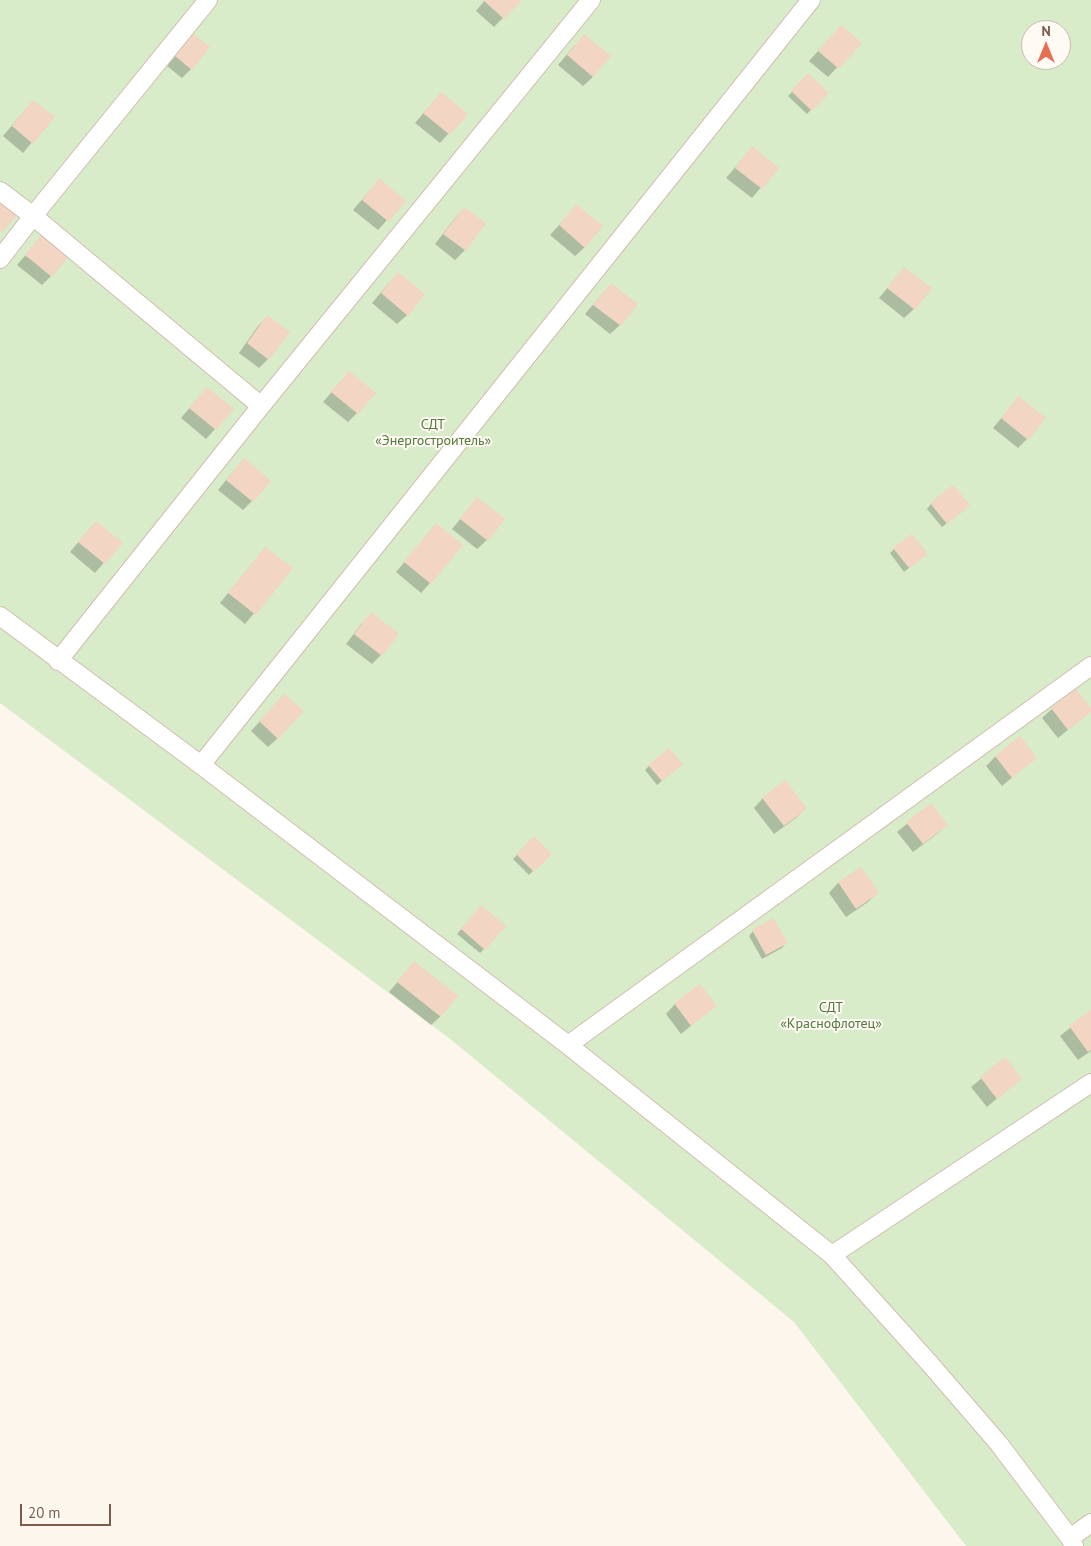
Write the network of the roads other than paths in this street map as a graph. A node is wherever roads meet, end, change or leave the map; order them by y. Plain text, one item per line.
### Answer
1 (208, 0) edge
2 (591, 0) edge
3 (811, 0) edge
4 (0, 191) edge
5 (33, 216) junction
6 (0, 259) edge
7 (261, 406) junction
8 (0, 616) edge
9 (58, 661) junction
10 (1091, 666) edge
11 (201, 765) junction
12 (568, 1045) junction
13 (1091, 1082) edge
14 (832, 1255) junction
15 (1091, 1523) edge
16 (1072, 1542) edge

1 - 5 lane
2 - 7 lane
3 - 11 lane
4 - 5 lane
5 - 6 lane
5 - 7 lane
7 - 9 lane
8 - 9 lane
9 - 11 lane
10 - 12 lane
11 - 12 lane
12 - 14 lane
13 - 14 lane
14 - 16 lane
15 - 16 lane

